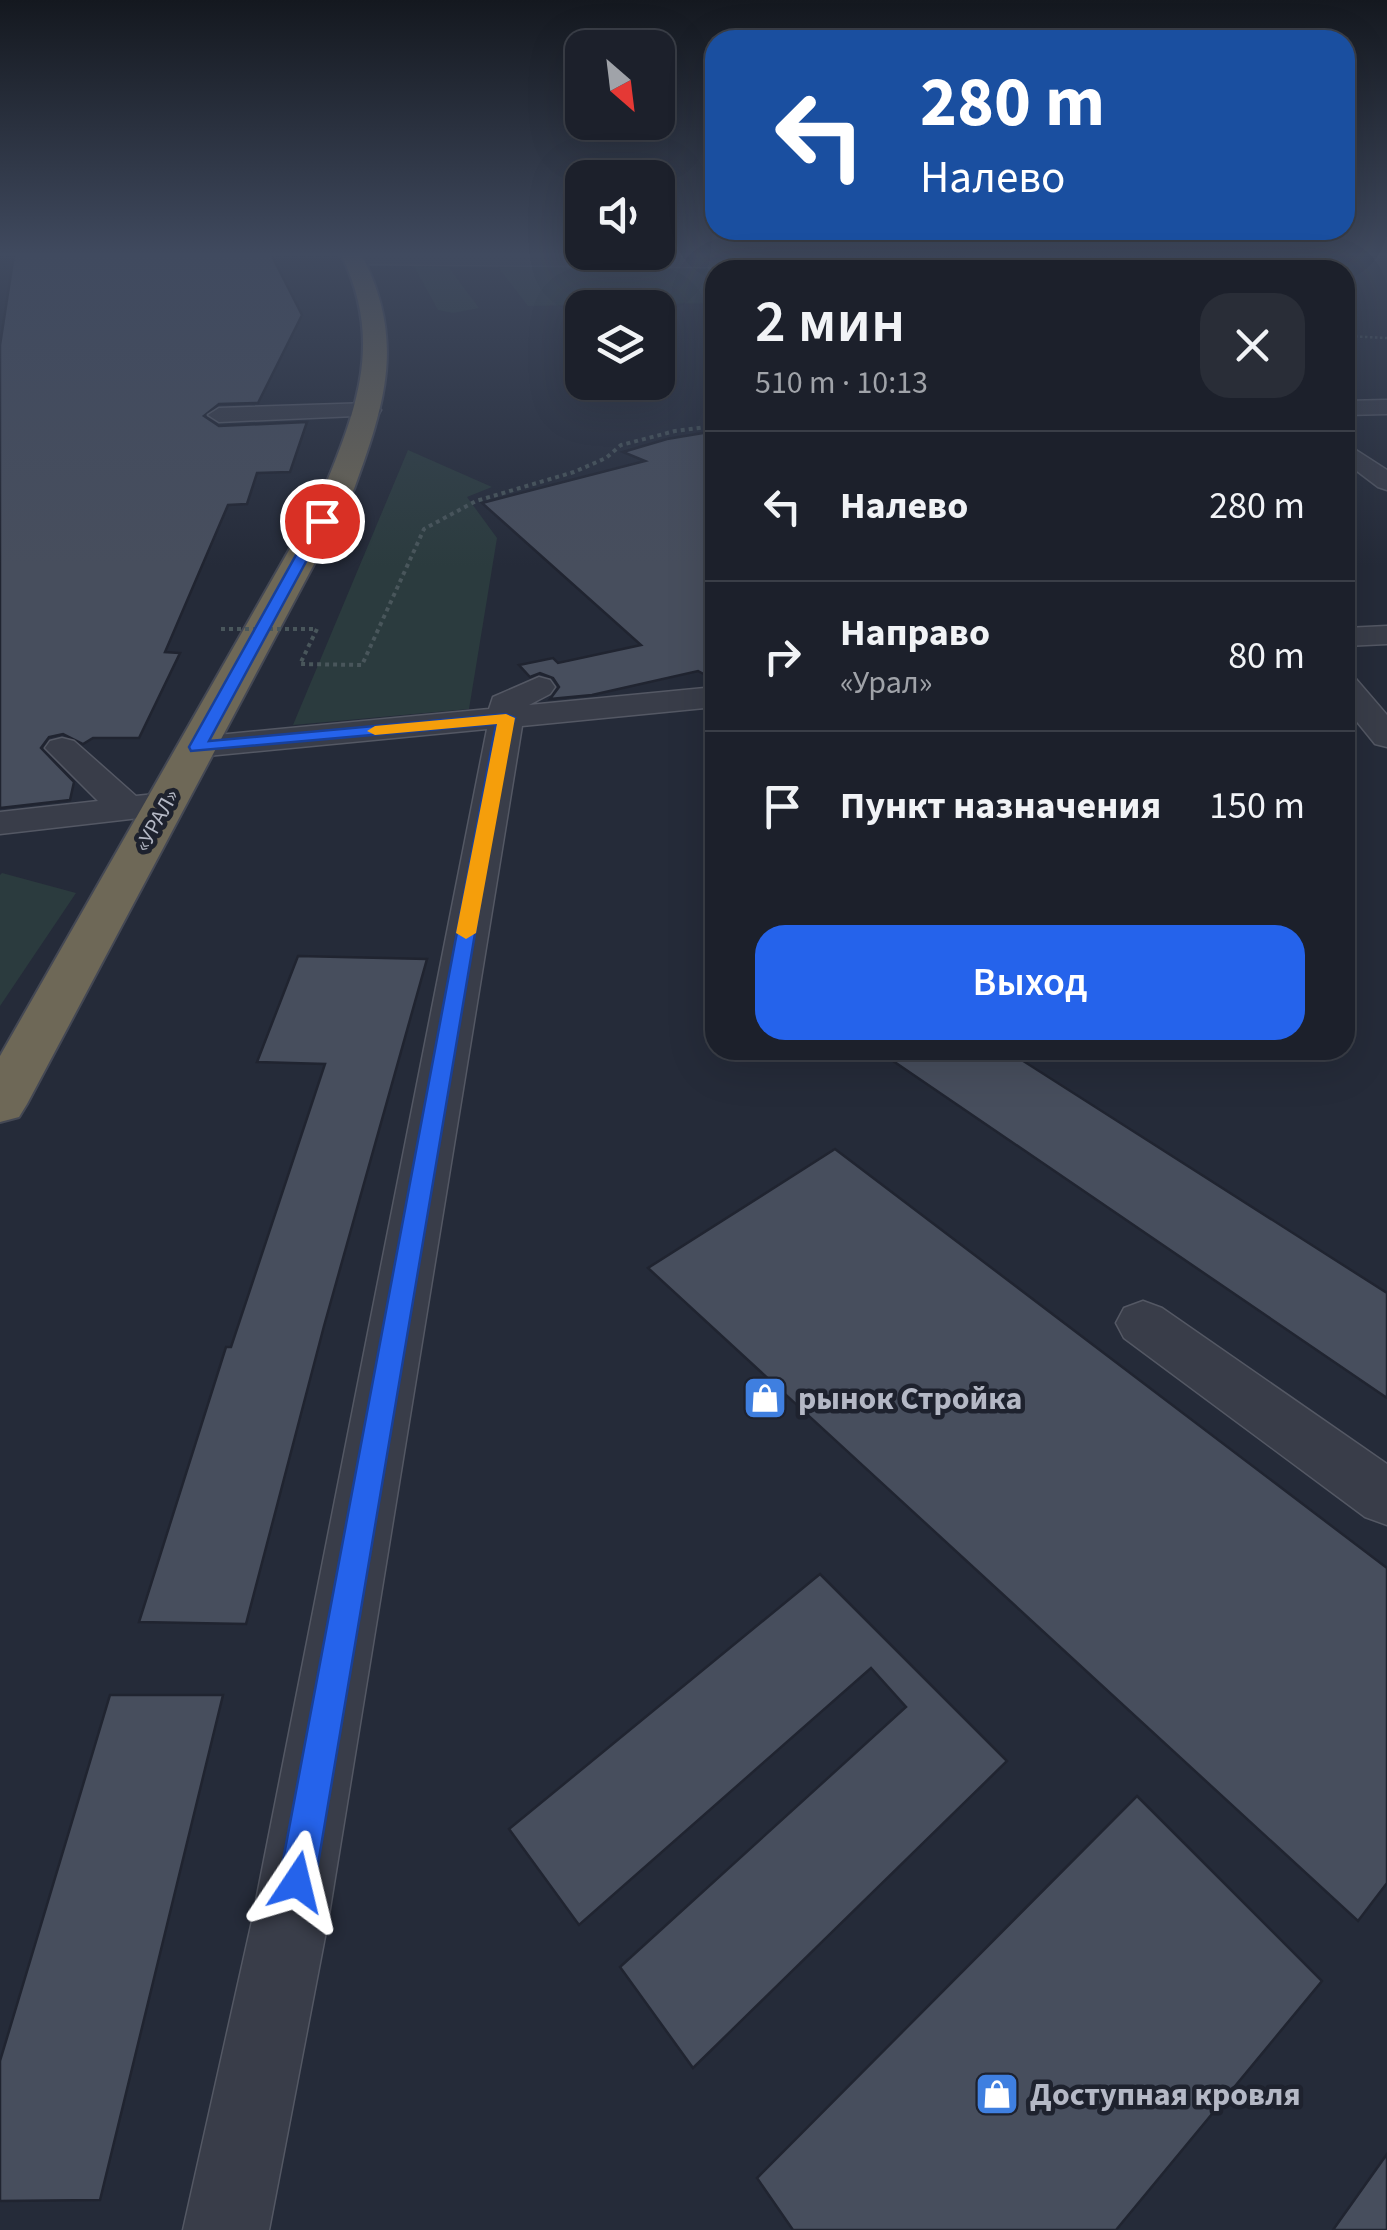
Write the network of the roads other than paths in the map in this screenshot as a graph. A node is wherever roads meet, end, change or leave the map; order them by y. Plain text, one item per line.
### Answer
1 (378, 358) edge
2 (1387, 407) edge
3 (1355, 408) edge
4 (370, 410) junction
5 (219, 414) dead end
6 (1355, 458) edge
7 (1387, 482) edge
8 (1387, 636) edge
9 (1355, 638) edge
10 (705, 686) edge
11 (1355, 698) edge
12 (523, 703) junction
13 (1387, 737) edge
14 (197, 747) junction
15 (62, 748) dead end
16 (146, 806) junction
17 (0, 823) edge
18 (0, 1104) edge
19 (1143, 1323) dead end
20 (1387, 1498) edge
21 (226, 2230) edge

1 - 4 highway, «УРАЛ»
2 - 3 street
4 - 5 street
4 - 14 highway, «УРАЛ»
6 - 7 street
8 - 9 street
10 - 12 street
11 - 13 street
12 - 14 street
12 - 21 street
14 - 16 highway, «УРАЛ»
15 - 16 street
16 - 17 street
16 - 18 highway, «УРАЛ»
19 - 20 street

